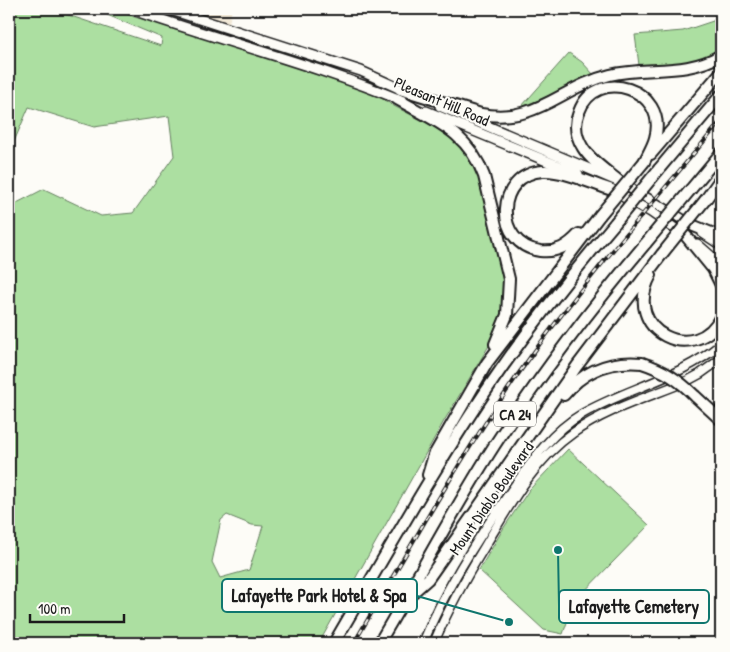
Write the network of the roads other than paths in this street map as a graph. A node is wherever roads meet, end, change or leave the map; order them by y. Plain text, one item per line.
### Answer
1 (130, 9) edge
2 (168, 9) edge
3 (721, 55) edge
4 (721, 72) edge
5 (399, 94) junction
6 (721, 95) edge
7 (721, 153) edge
8 (644, 162) junction
9 (721, 178) edge
10 (620, 182) junction
11 (721, 182) edge
12 (612, 190) junction
13 (706, 199) junction
14 (600, 215) junction
15 (694, 226) junction
16 (686, 236) junction
17 (721, 237) edge
18 (721, 246) edge
19 (662, 254) junction
20 (721, 265) edge
21 (721, 285) edge
22 (721, 316) edge
23 (721, 344) edge
24 (721, 359) edge
25 (487, 363) junction
26 (721, 420) edge
27 (508, 464) junction
28 (425, 486) junction
29 (405, 600) junction
30 (334, 643) edge
31 (379, 643) edge
32 (423, 643) edge
33 (434, 643) edge

1 - 5 main road, Pleasant Hill Road
2 - 5 main road, Pleasant Hill Road
3 - 5 highway
4 - 8 highway
5 - 10 main road, Pleasant Hill Road
5 - 12 main road, Pleasant Hill Road
5 - 25 highway
6 - 28 highway, CA 24, bridge
7 - 29 highway, CA 24, bridge
8 - 10 highway
8 - 14 highway, bridge
9 - 13 highway
10 - 15 main road, Pleasant Hill Road
11 - 13 highway
12 - 14 highway
12 - 16 main road, Pleasant Hill Road
13 - 19 highway, bridge
14 - 25 highway
15 - 17 highway
15 - 18 main road, Pleasant Hill Road
16 - 20 main road, Pleasant Hill Road
16 - 21 highway
19 - 22 highway
19 - 27 highway
23 - 32 main road, Mount Diablo Boulevard
24 - 33 main road, Mount Diablo Boulevard
25 - 28 highway
26 - 27 highway, bridge
27 - 29 highway
28 - 30 highway, CA 24
29 - 31 highway, CA 24

